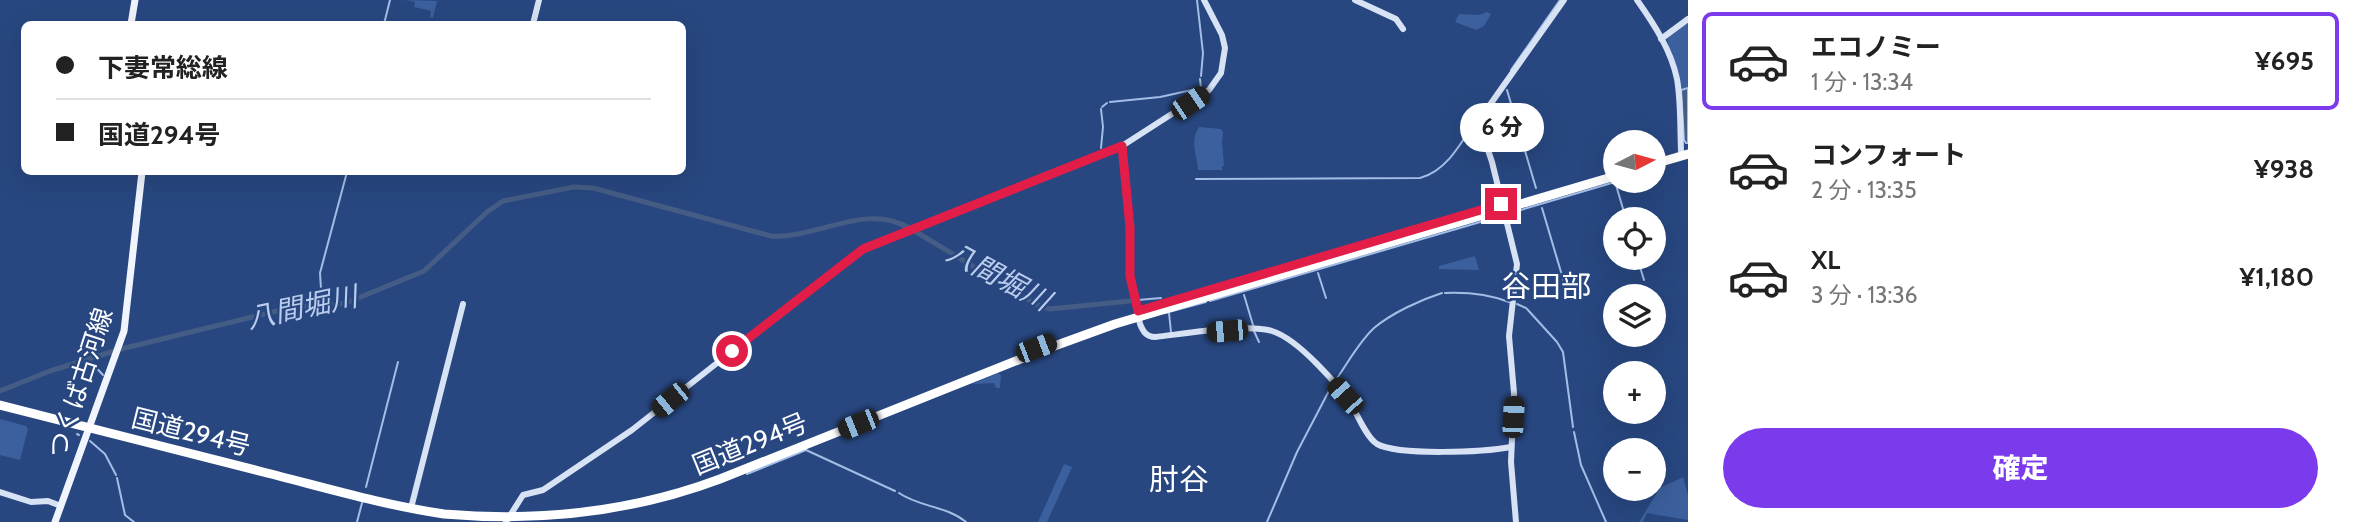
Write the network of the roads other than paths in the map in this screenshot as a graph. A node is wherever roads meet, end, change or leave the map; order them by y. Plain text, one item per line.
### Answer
1 (135, 0) edge
2 (539, 0) edge
3 (1204, 0) edge
4 (1355, 0) edge
5 (1564, 0) edge
6 (1637, 0) edge
7 (1688, 19) edge
8 (132, 21) edge
9 (534, 21) edge
10 (1403, 29) dead end
11 (1661, 39) junction
12 (1122, 146) junction
13 (1686, 151) edge
14 (1666, 156) edge
15 (1666, 159) edge
16 (142, 175) edge
17 (1603, 177) edge
18 (1502, 206) junction
19 (463, 304) dead end
20 (1138, 314) junction
21 (0, 403) edge
22 (90, 426) junction
23 (1511, 447) junction
24 (0, 492) edge
25 (61, 506) junction
26 (411, 506) junction
27 (509, 518) edge
28 (55, 522) edge
29 (1516, 522) edge

1 - 8 main road
2 - 9 street
3 - 12 street
4 - 10 street
5 - 18 street
6 - 11 street
7 - 11 street
11 - 13 street
12 - 20 street
12 - 27 street
13 - 14 highway
13 - 15 highway
16 - 22 main road, つくば古河線
17 - 18 highway, 国道294号
18 - 20 highway, 国道294号
18 - 23 street
19 - 26 street
20 - 23 street
20 - 27 highway, 国道294号
21 - 22 highway, 国道294号
22 - 25 main road, つくば古河線
22 - 26 highway, 国道294号
23 - 29 street
24 - 25 street
25 - 28 main road, つくば古河線
26 - 27 highway, 国道294号

